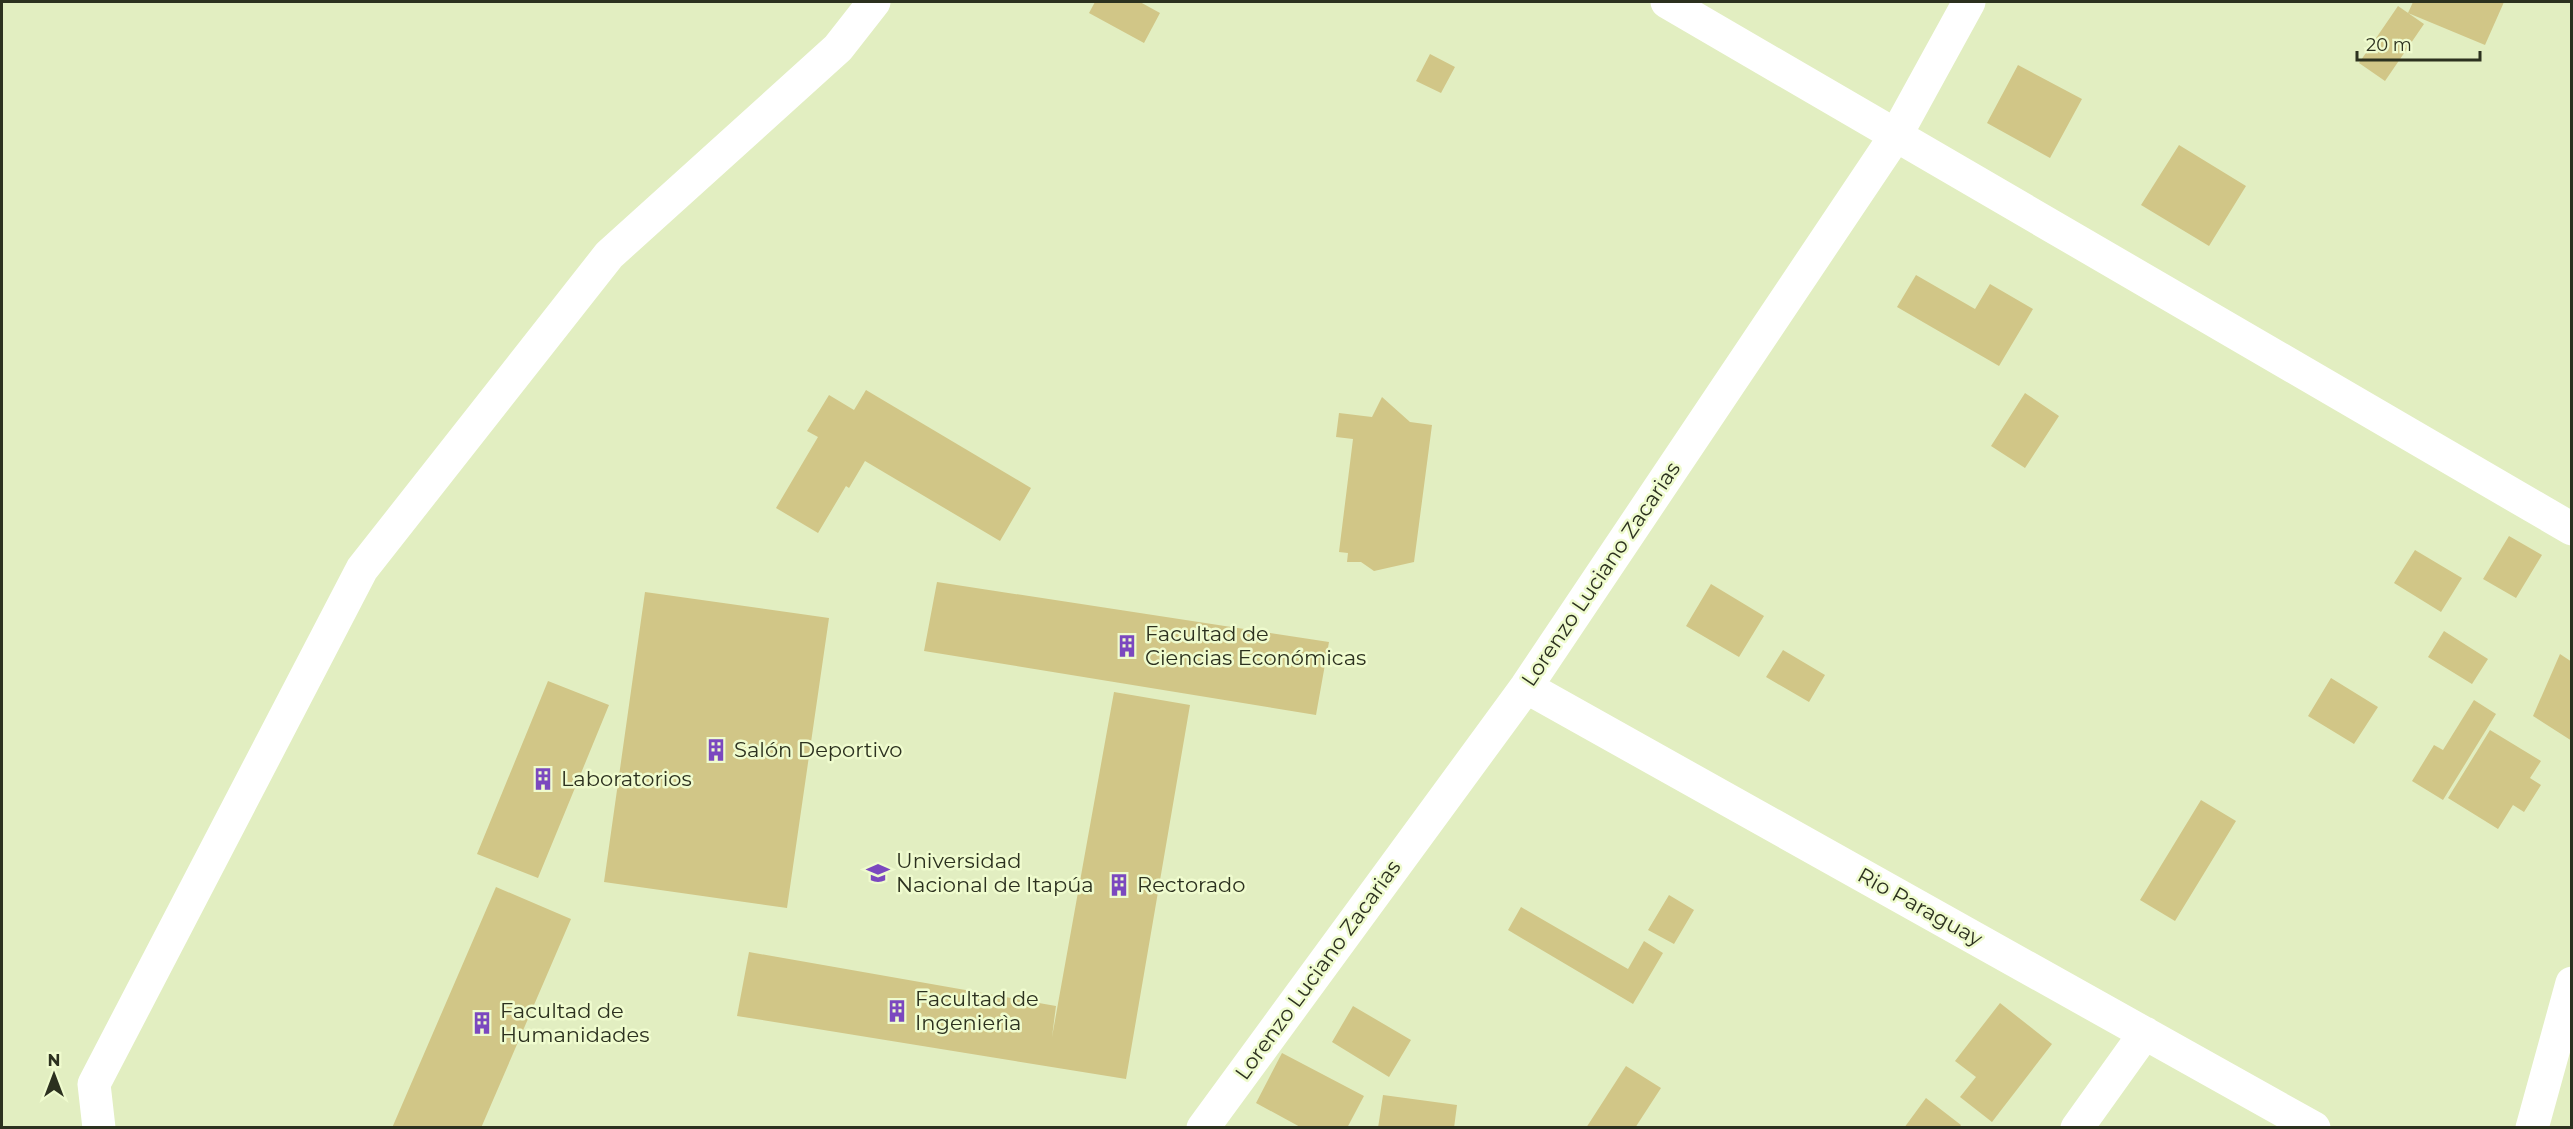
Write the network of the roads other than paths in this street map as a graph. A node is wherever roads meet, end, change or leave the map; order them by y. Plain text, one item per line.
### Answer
1 (874, 2) edge
2 (1667, 2) edge
3 (1969, 2) edge
4 (1896, 135) junction
5 (2571, 529) edge
6 (1526, 687) junction
7 (2571, 983) edge
8 (2145, 1033) junction
9 (1209, 1126) edge
10 (99, 1128) edge
11 (2077, 1128) edge
12 (2314, 1128) edge
13 (2532, 1128) edge

1 - 10 street
2 - 4 street
3 - 4 street, Lorenzo Luciano Zacarias
4 - 5 street
4 - 6 street, Lorenzo Luciano Zacarias
6 - 8 street, Rio Paraguay
6 - 9 street, Lorenzo Luciano Zacarias
7 - 13 street
8 - 11 street
8 - 12 street, Rio Paraguay

